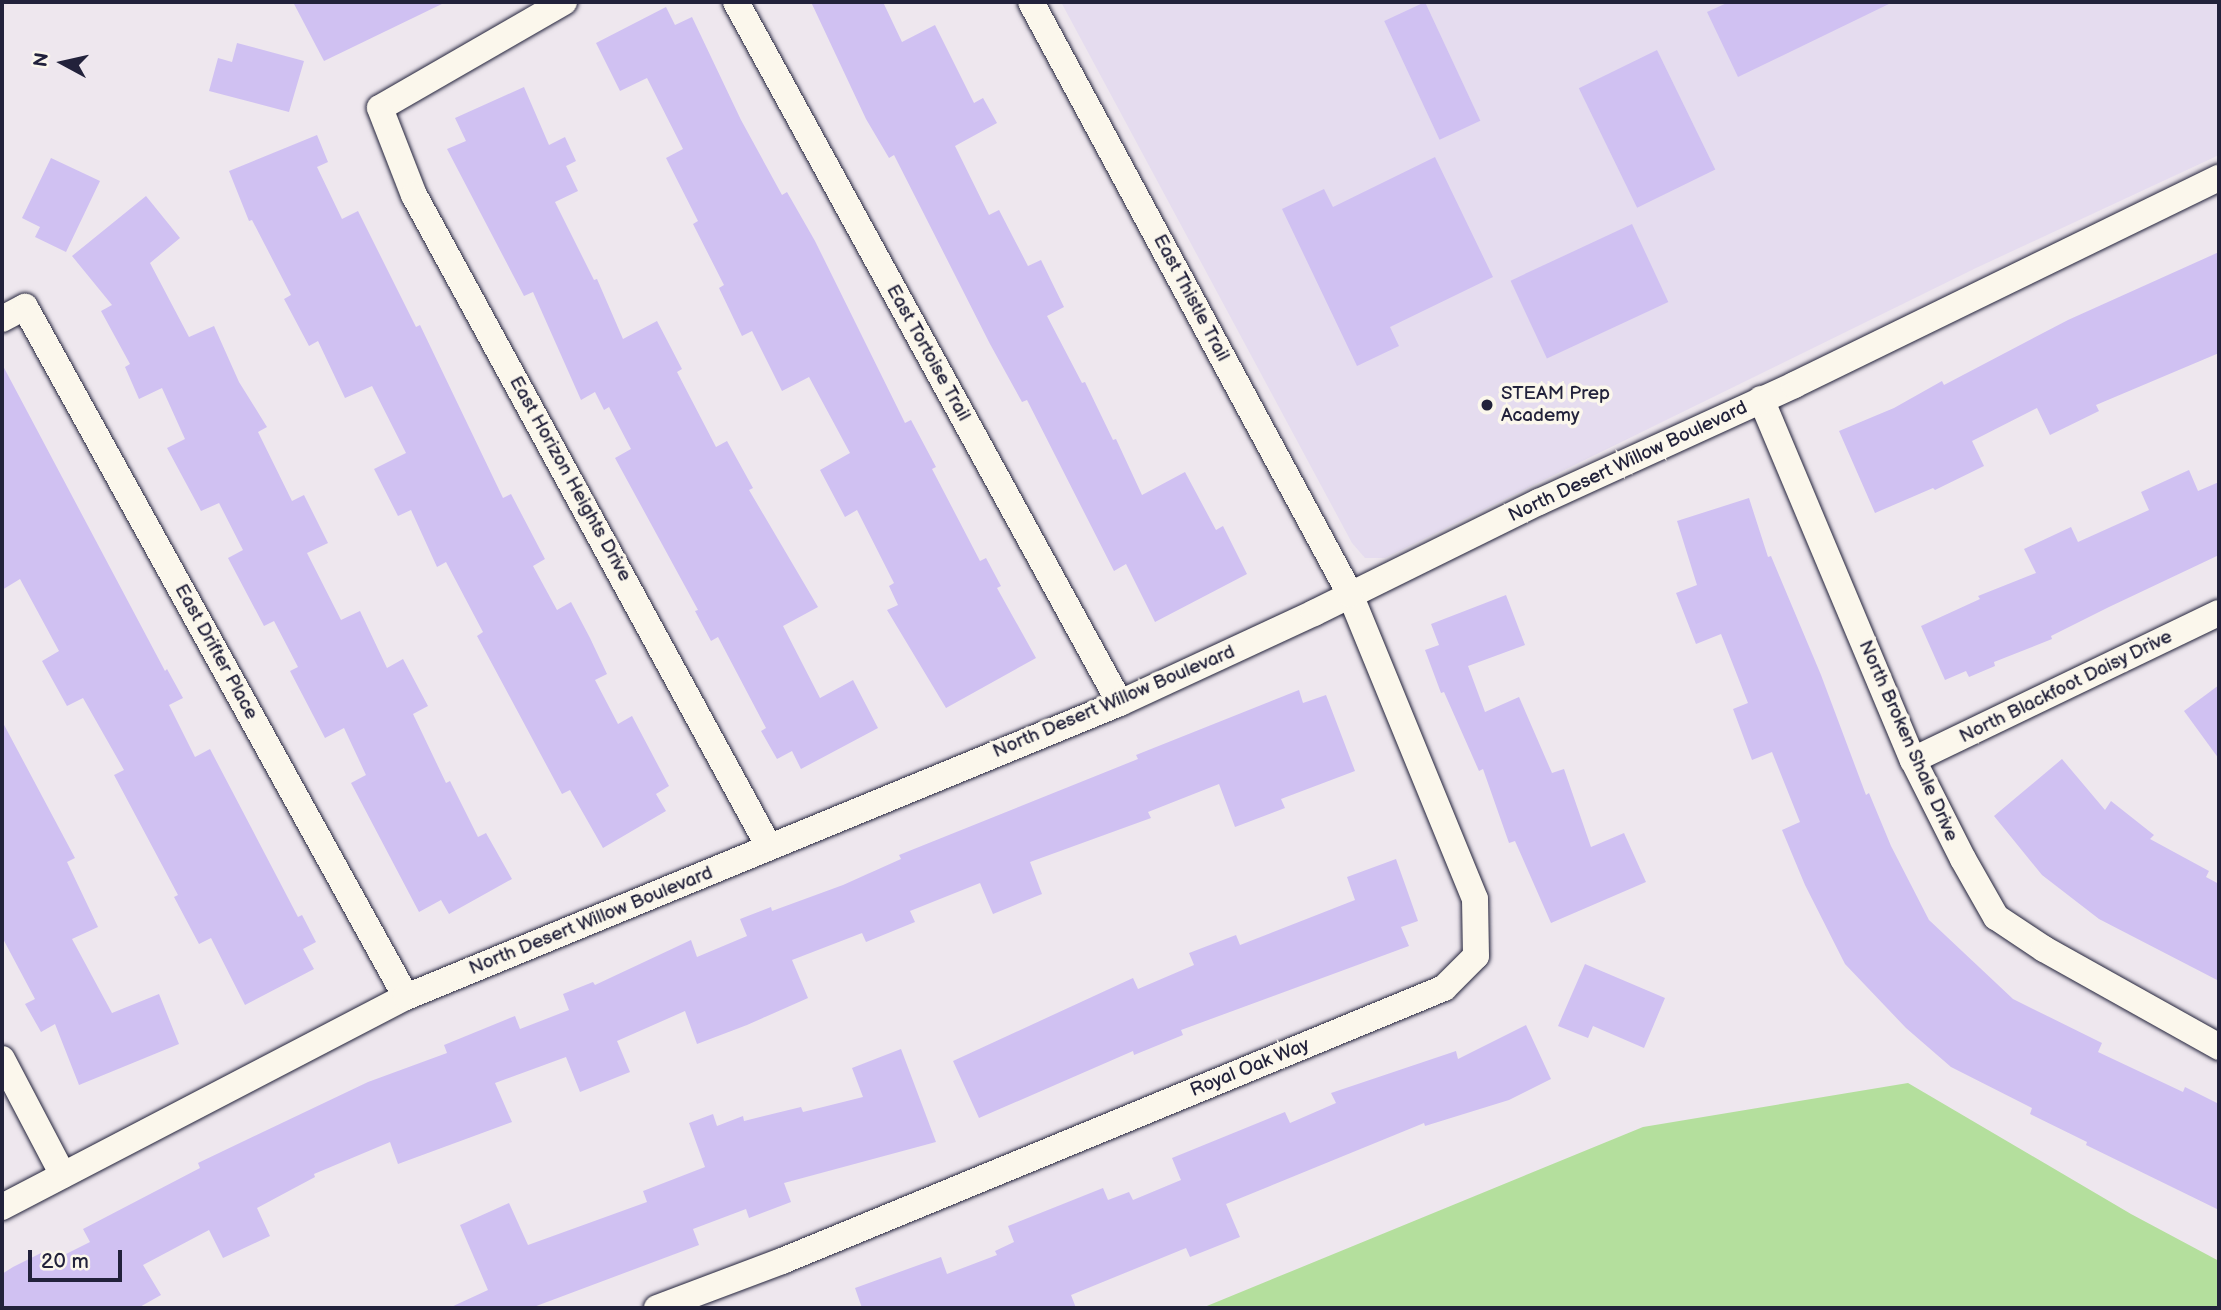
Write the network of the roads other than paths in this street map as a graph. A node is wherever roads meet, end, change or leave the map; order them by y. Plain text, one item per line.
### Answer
1 (564, 2) edge
2 (736, 2) edge
3 (1031, 2) edge
4 (2219, 178) edge
5 (13, 313) edge
6 (1761, 399) junction
7 (1350, 594) junction
8 (2219, 613) edge
9 (1120, 703) junction
10 (1913, 760) junction
11 (769, 847) junction
12 (406, 997) junction
13 (2219, 1047) edge
14 (2, 1059) edge
15 (63, 1175) junction
16 (2, 1207) edge
17 (657, 1308) edge

1 - 11 street, East Horizon Heights Drive
2 - 9 street, East Tortoise Trail
3 - 7 street, East Thistle Trail
4 - 6 street, North Desert Willow Boulevard
5 - 12 street, East Drifter Place
6 - 7 street, North Desert Willow Boulevard
6 - 10 street, North Broken Shale Drive
7 - 9 street, North Desert Willow Boulevard
7 - 17 street, Royal Oak Way
8 - 10 street, North Blackfoot Daisy Drive
9 - 11 street, North Desert Willow Boulevard
10 - 13 street, North Broken Shale Drive
11 - 12 street, North Desert Willow Boulevard
12 - 15 street, North Desert Willow Boulevard
14 - 15 street
15 - 16 street, North Desert Willow Boulevard

